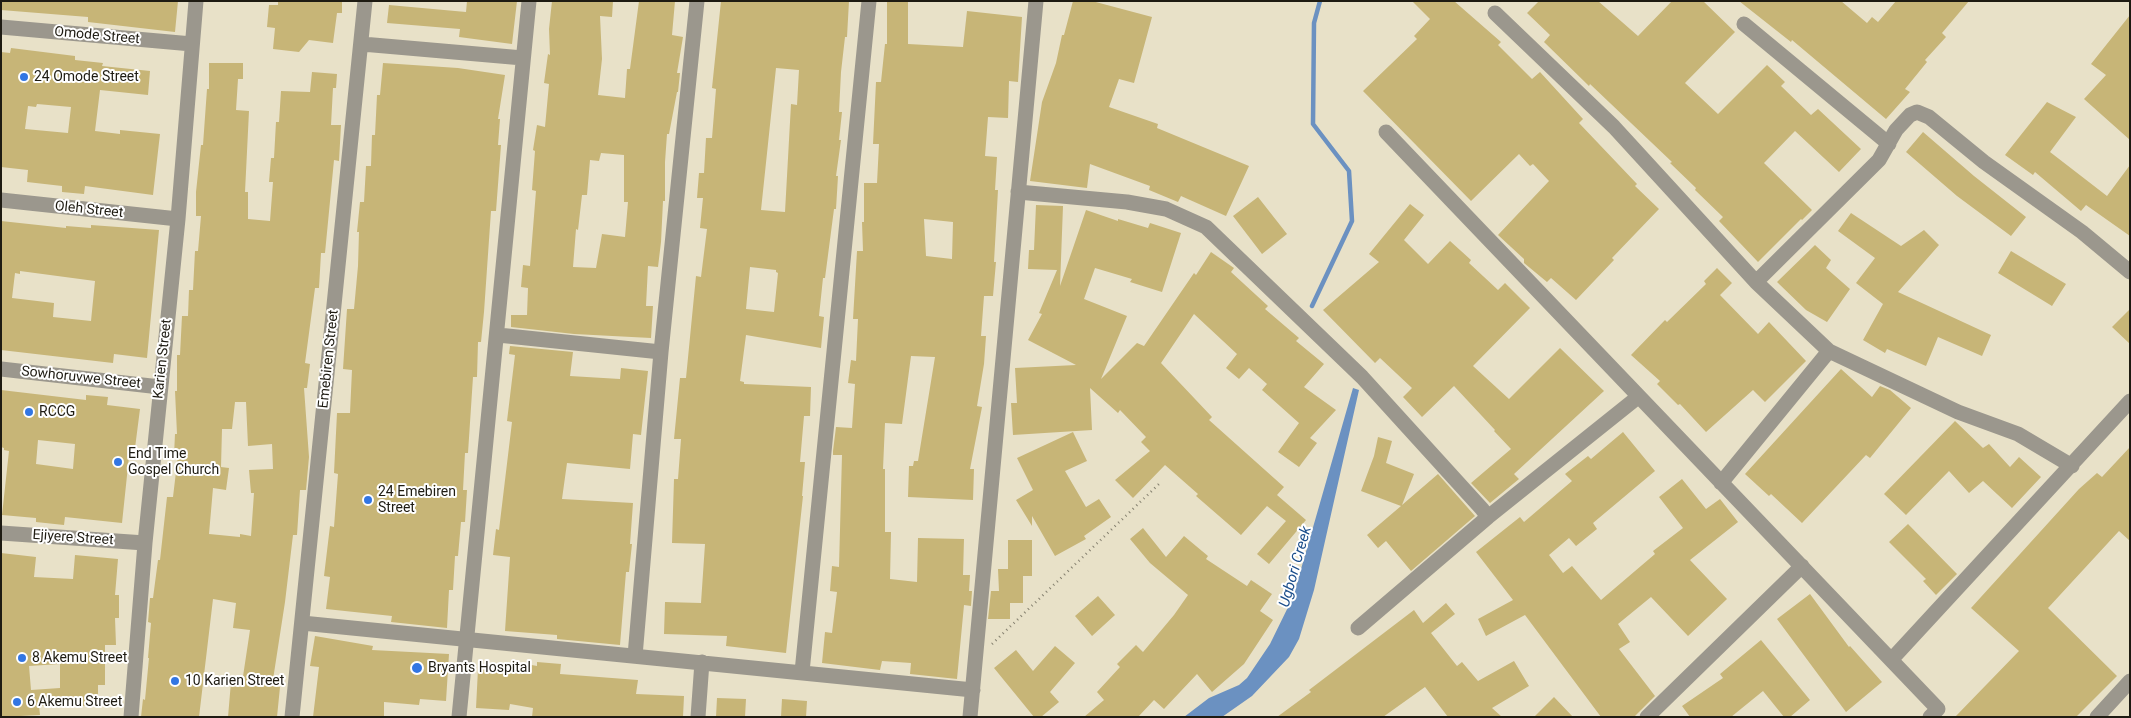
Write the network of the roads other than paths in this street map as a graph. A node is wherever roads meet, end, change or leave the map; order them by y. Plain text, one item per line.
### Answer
1 (196, 1) edge
2 (365, 1) edge
3 (529, 1) edge
4 (697, 1) edge
5 (869, 1) edge
6 (1036, 1) edge
7 (1494, 13) dead end
8 (1744, 24) dead end
9 (1, 27) edge
10 (192, 44) junction
11 (362, 44) junction
12 (522, 58) junction
13 (1386, 132) dead end
14 (1889, 144) junction
15 (1018, 192) junction
16 (1, 200) edge
17 (178, 219) junction
18 (2130, 272) edge
19 (1756, 282) junction
20 (498, 335) junction
21 (1829, 351) junction
22 (662, 352) junction
23 (1, 369) edge
24 (160, 387) junction
25 (1638, 397) junction
26 (2130, 401) edge
27 (2072, 466) junction
28 (1721, 483) junction
29 (1488, 518) junction
30 (1, 533) edge
31 (144, 543) junction
32 (1802, 566) junction
33 (302, 623) junction
34 (1358, 628) dead end
35 (467, 641) junction
36 (635, 656) junction
37 (1892, 660) junction
38 (702, 662) junction
39 (802, 672) junction
40 (2130, 681) edge
41 (973, 690) junction
42 (1938, 714) edge
43 (131, 717) edge
44 (292, 717) edge
45 (459, 717) edge
46 (698, 717) edge
47 (970, 717) edge
48 (1647, 717) edge
49 (2097, 717) edge

1 - 10 street, Karien Street
2 - 11 street, Emebiren Street
3 - 12 street
4 - 22 street
5 - 39 street
6 - 15 street
7 - 19 street
8 - 14 street
9 - 10 street, Omode Street
10 - 17 street, Karien Street
11 - 12 street
11 - 33 street, Emebiren Street
12 - 20 street
13 - 25 street
14 - 18 street
14 - 19 street
15 - 29 street
15 - 41 street
16 - 17 street, Oleh Street
17 - 24 street, Karien Street
19 - 21 street
20 - 22 street
20 - 35 street
21 - 27 street
21 - 28 street
22 - 36 street
23 - 24 street, Sowhoruvwe Street
24 - 31 street, Karien Street
25 - 28 street
25 - 29 street
26 - 27 street
27 - 37 street
28 - 32 street
29 - 34 street
30 - 31 street, Ejiyere Street
31 - 43 street, Karien Street
32 - 37 street
32 - 48 street
33 - 35 street
33 - 44 street, Emebiren Street
35 - 36 street
35 - 45 street
36 - 38 street
37 - 42 street
38 - 39 street
38 - 46 street
39 - 41 street
40 - 49 street
41 - 47 street

